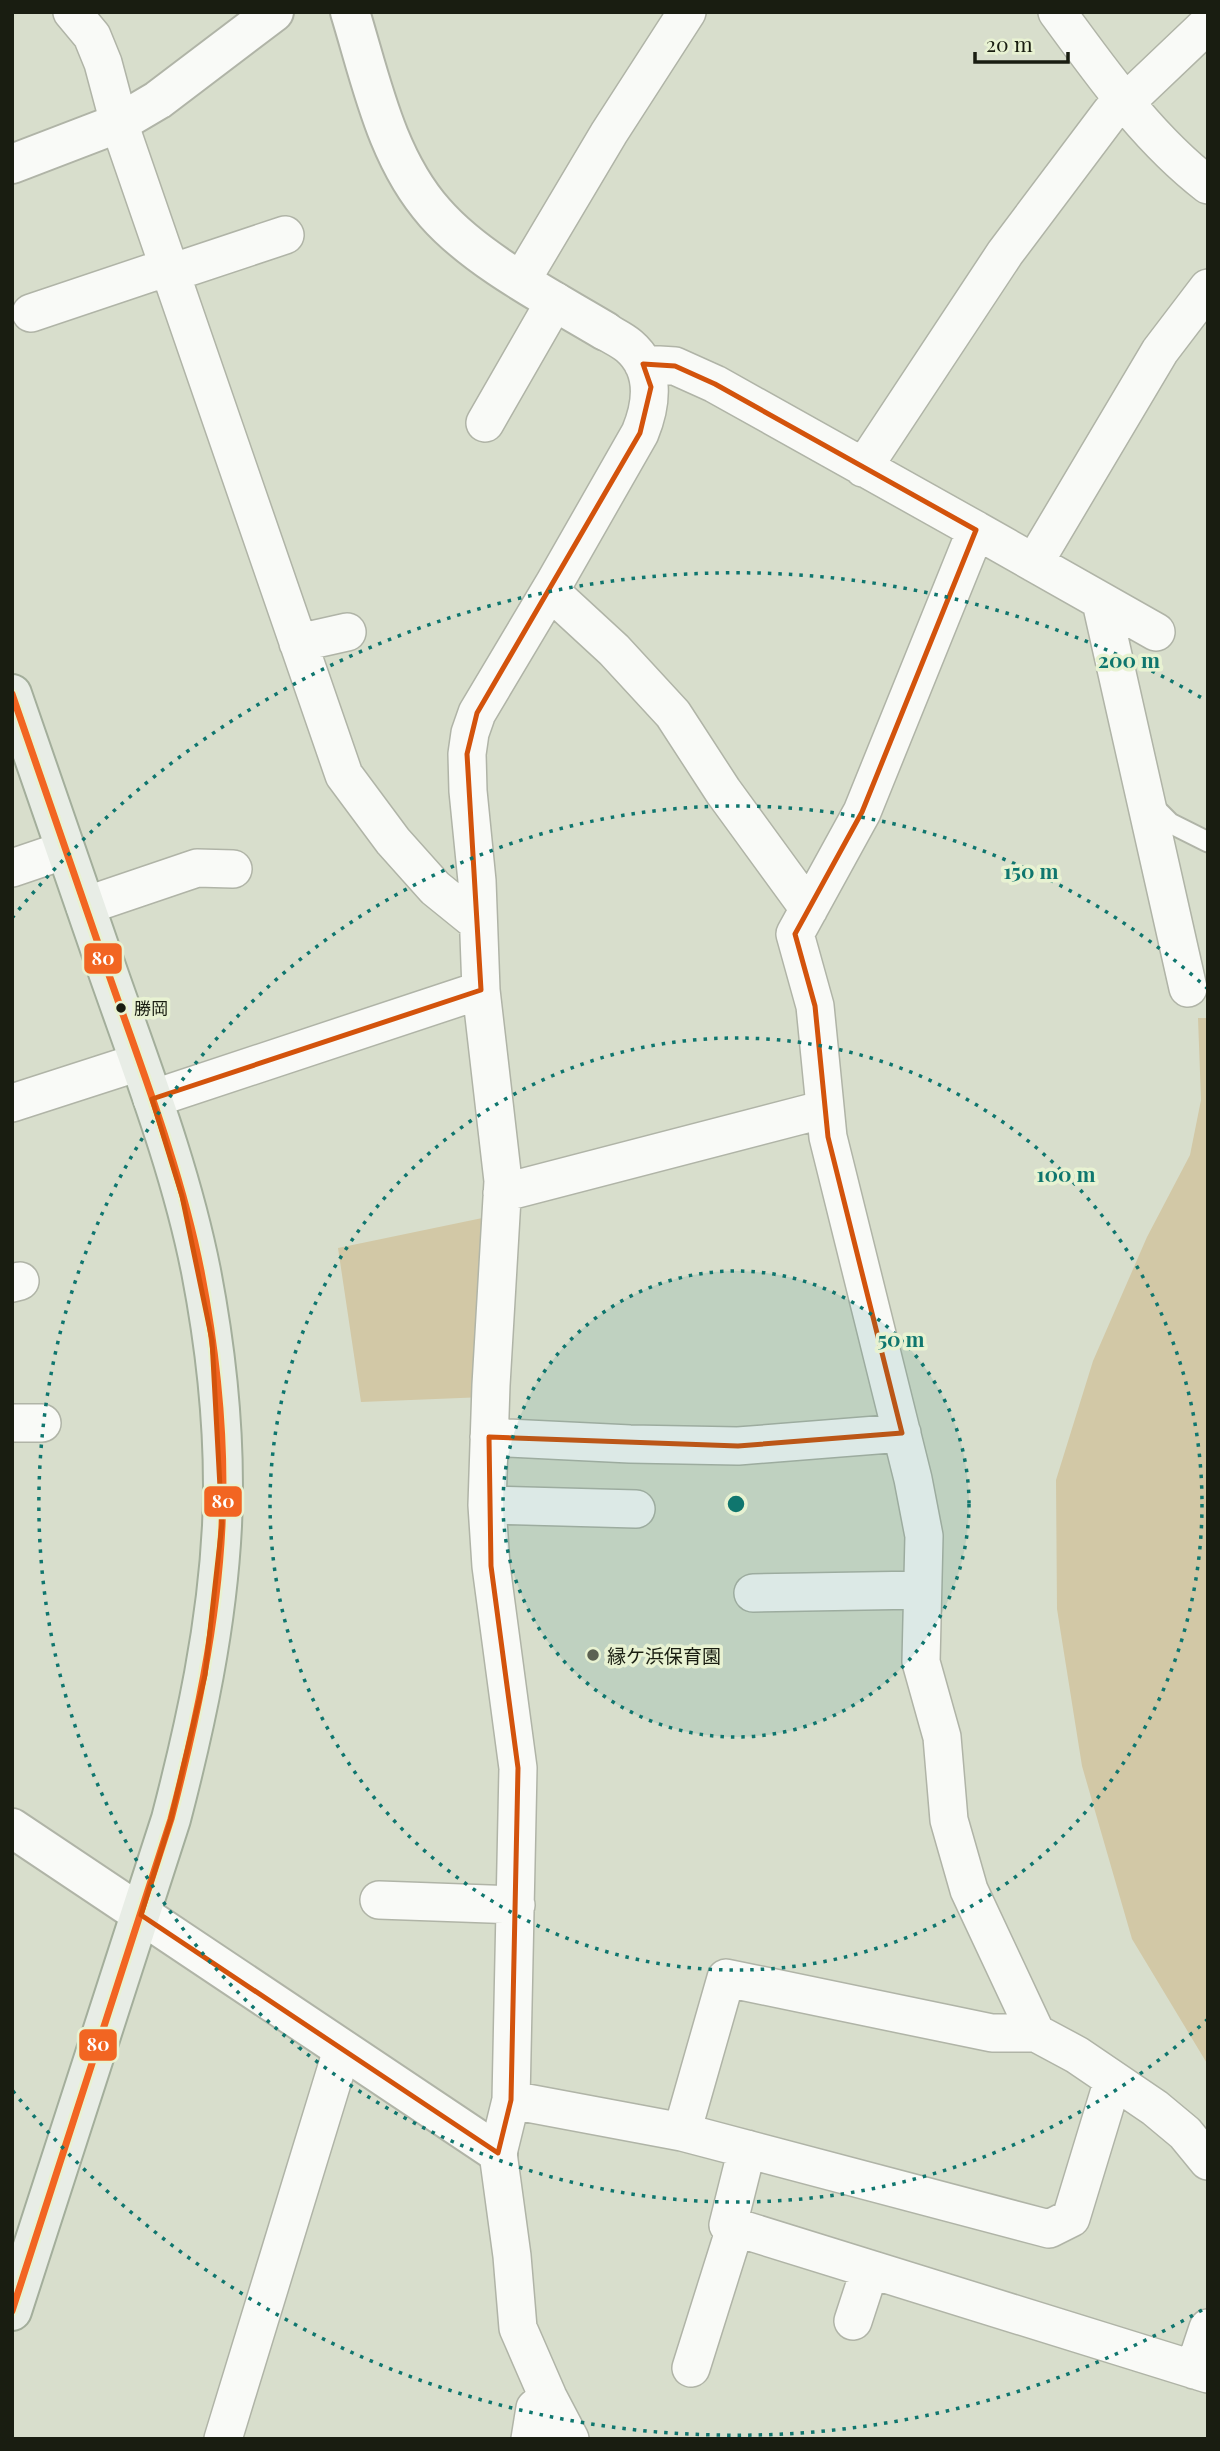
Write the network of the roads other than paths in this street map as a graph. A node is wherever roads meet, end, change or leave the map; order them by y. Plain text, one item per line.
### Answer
1 (72, 12) edge
2 (274, 12) edge
3 (350, 12) edge
4 (687, 12) edge
5 (1057, 12) edge
6 (1208, 24) edge
7 (1126, 102) junction
8 (119, 123) junction
9 (12, 164) edge
10 (1208, 185) edge
11 (285, 235) dead end
12 (169, 270) junction
13 (521, 281) junction
14 (1208, 288) edge
15 (555, 301) junction
16 (31, 313) dead end
17 (605, 331) joint
18 (643, 364) junction
19 (485, 423) dead end
20 (863, 468) junction
21 (976, 530) junction
22 (1034, 564) junction
23 (550, 591) junction
24 (1101, 602) junction
25 (347, 632) dead end
26 (1156, 632) dead end
27 (298, 643) junction
28 (12, 694) edge
29 (1146, 800) junction
30 (1208, 842) edge
31 (65, 850) junction
32 (12, 868) edge
33 (233, 869) dead end
34 (85, 906) junction
35 (809, 909) junction
36 (477, 922) junction
37 (1188, 988) dead end
38 (481, 990) junction
39 (139, 1062) junction
40 (152, 1099) junction
41 (12, 1103) edge
42 (825, 1109) junction
43 (502, 1193) junction
44 (902, 1433) junction
45 (489, 1437) junction
46 (487, 1505) junction
47 (636, 1509) dead end
48 (922, 1590) junction
49 (753, 1593) dead end
50 (12, 1828) edge
51 (379, 1900) dead end
52 (516, 1905) junction
53 (141, 1915) junction
54 (1036, 2033) junction
55 (342, 2050) junction
56 (1112, 2080) junction
57 (511, 2100) junction
58 (682, 2132) junction
59 (747, 2149) junction
60 (498, 2153) junction
61 (1208, 2161) edge
62 (735, 2228) junction
63 (870, 2269) junction
64 (12, 2311) edge
65 (853, 2321) dead end
66 (1208, 2328) edge
67 (691, 2368) dead end
68 (1201, 2372) edge
69 (548, 2398) junction
70 (223, 2439) edge
71 (530, 2439) edge
72 (570, 2439) edge

1 - 8 street
2 - 8 street
3 - 13 street
4 - 13 street
5 - 7 street
6 - 7 street
7 - 10 street
7 - 20 street
8 - 9 street
8 - 12 street
11 - 12 street
12 - 16 street
12 - 27 street
13 - 15 street
14 - 22 street
15 - 17 street
15 - 19 street
17 - 18 street
18 - 20 street
18 - 23 street
20 - 21 street
21 - 22 street
21 - 35 street
22 - 24 street
23 - 35 street
23 - 36 street
24 - 26 street
24 - 29 street
25 - 27 street
27 - 36 street
28 - 31 main road
29 - 30 lane
29 - 37 street
31 - 32 street
31 - 34 main road
33 - 34 street
34 - 39 main road
35 - 42 street
36 - 38 street
38 - 40 street
38 - 43 street
39 - 40 main road
39 - 41 street
40 - 53 main road
42 - 43 street
42 - 44 street
43 - 45 street
44 - 45 street
44 - 48 street
45 - 46 street
46 - 47 street
46 - 52 street
48 - 49 street
48 - 54 street
50 - 53 street
51 - 52 street
52 - 57 street
53 - 55 street
53 - 64 main road
54 - 56 street
54 - 58 street
55 - 60 street
55 - 70 street
56 - 59 street
56 - 61 street
57 - 58 street
57 - 60 street
58 - 59 street
59 - 62 street
60 - 69 street
62 - 63 street
62 - 67 street
63 - 65 street
63 - 68 street
66 - 68 street
69 - 71 street
69 - 72 street

